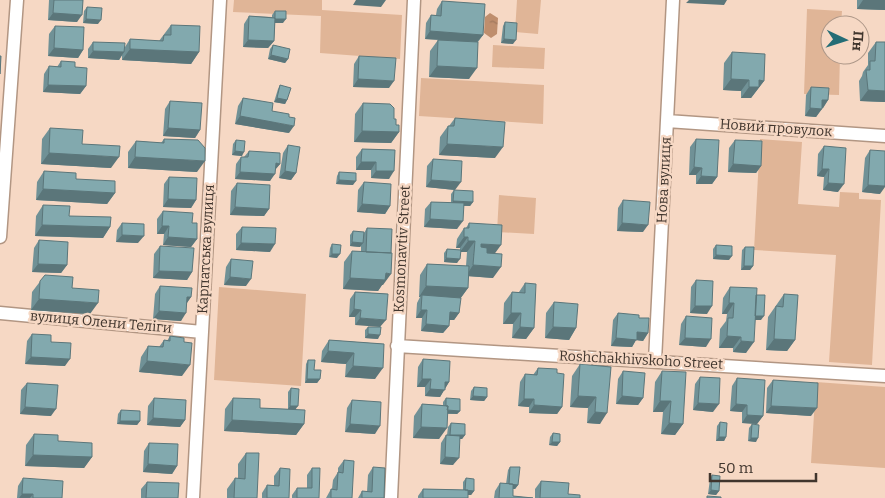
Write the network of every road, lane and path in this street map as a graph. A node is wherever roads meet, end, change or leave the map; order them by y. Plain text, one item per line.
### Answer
1 (16, 0) edge
2 (220, 0) edge
3 (414, 0) edge
4 (673, 0) edge
5 (667, 121) junction
6 (885, 136) edge
7 (0, 237) edge
8 (0, 313) edge
9 (202, 332) junction
10 (397, 346) junction
11 (655, 360) junction
12 (885, 376) edge
13 (194, 498) edge
14 (390, 498) edge

1 - 7 street
2 - 9 street, Карпатська вулиця
3 - 10 street, Kosmonavtiv Street
4 - 5 street, Нова вулиця
5 - 6 street, Новий провулок
5 - 11 street, Нова вулиця
8 - 9 street, вулиця Олени Теліги
9 - 13 street, Карпатська вулиця
10 - 11 street, Roshchakhivskoho Street
10 - 14 street, Kosmonavtiv Street
11 - 12 street, Roshchakhivskoho Street

